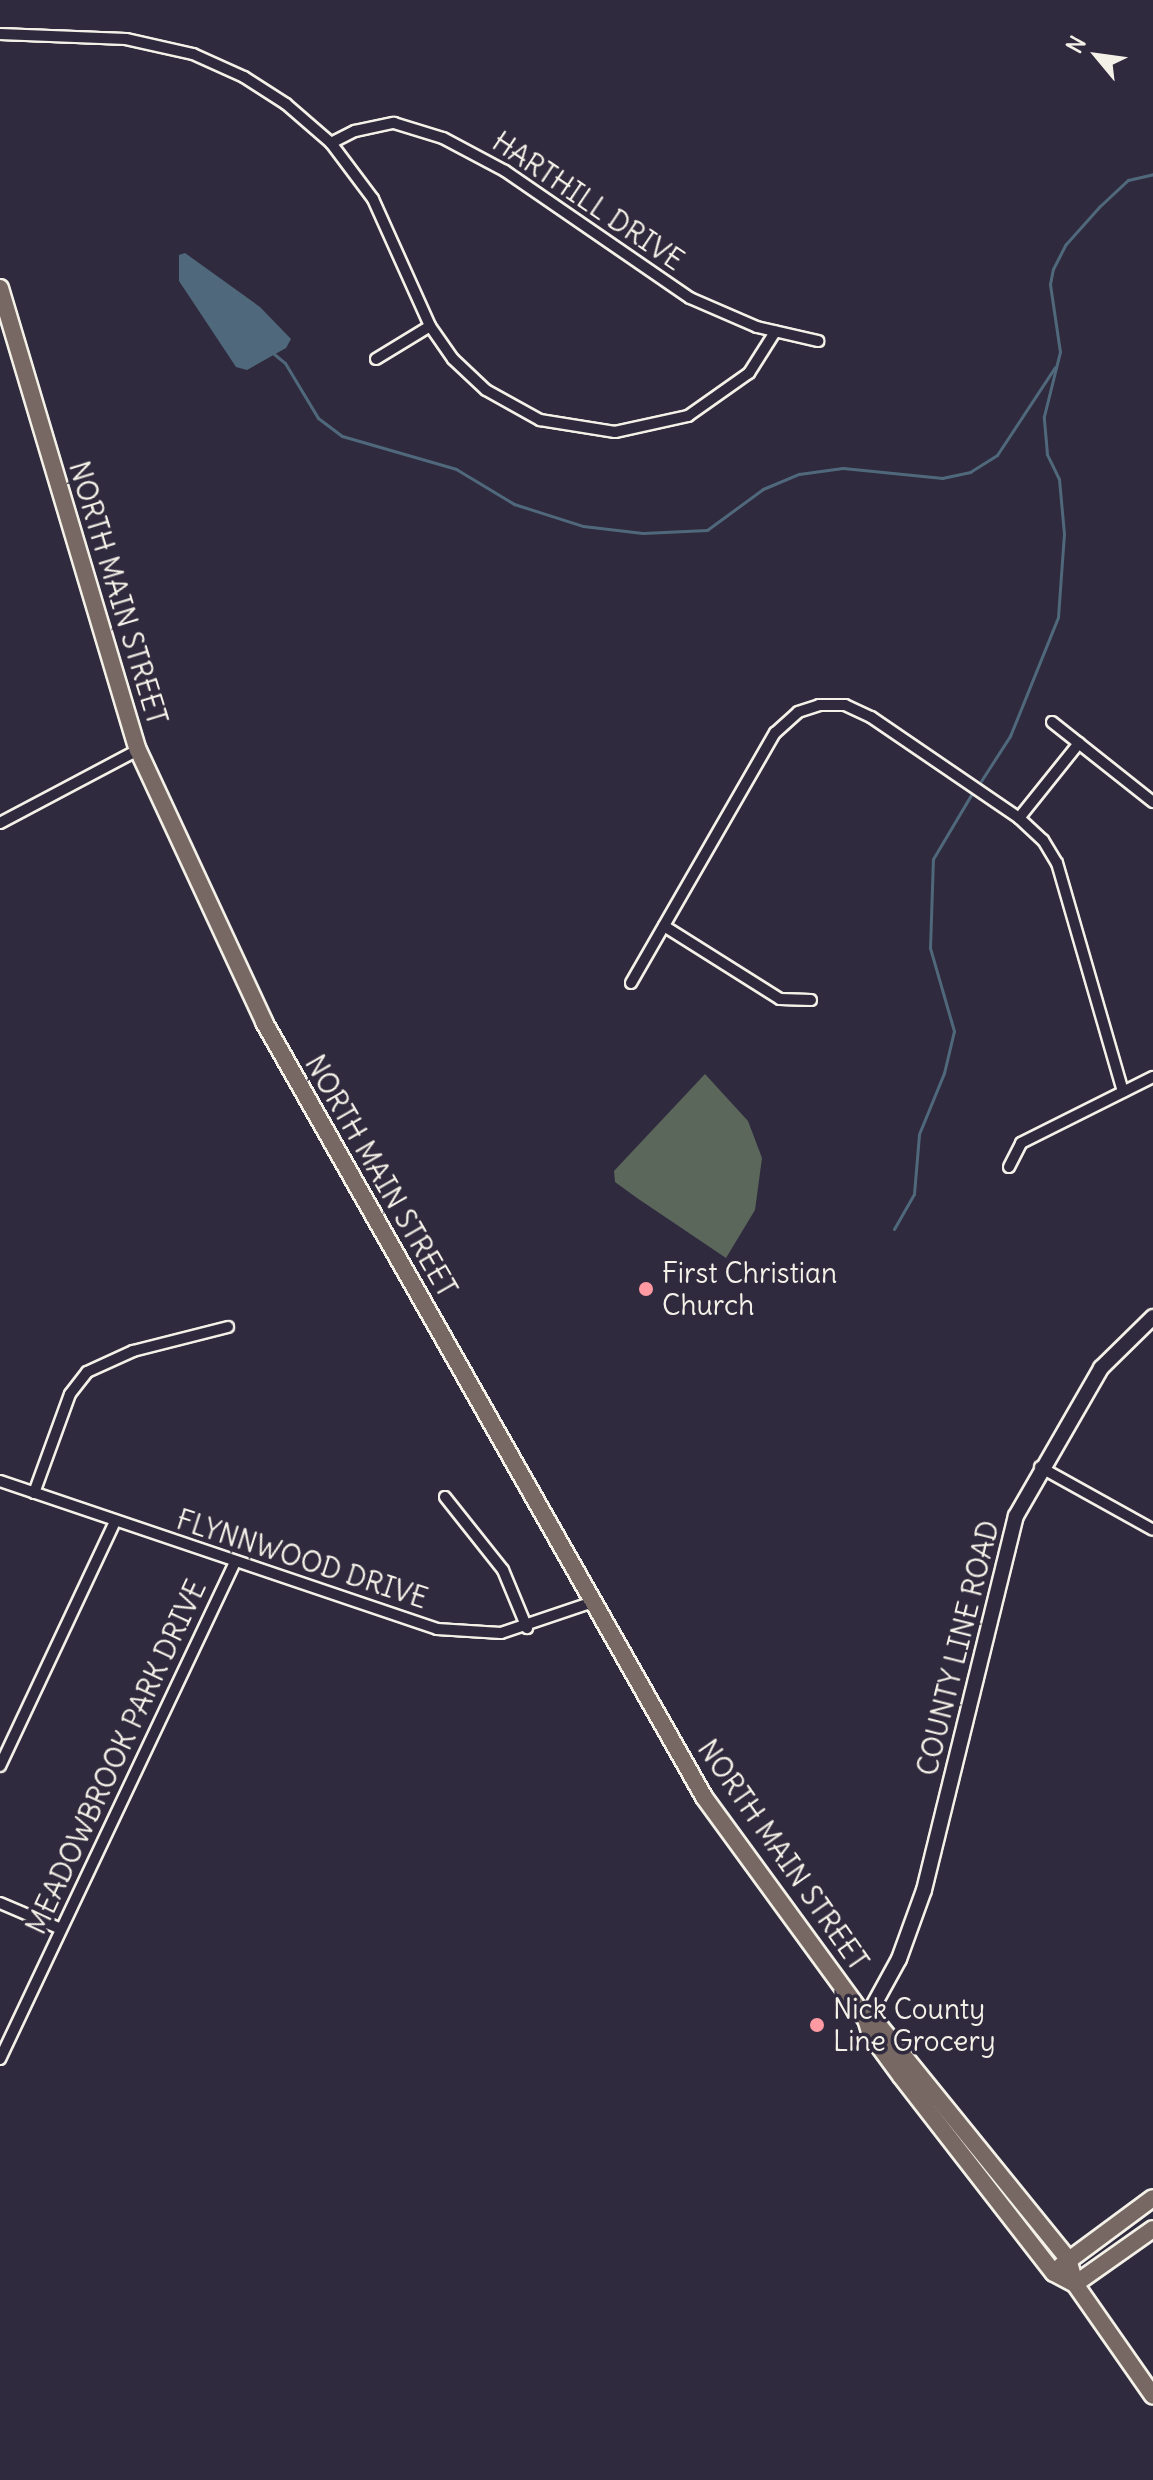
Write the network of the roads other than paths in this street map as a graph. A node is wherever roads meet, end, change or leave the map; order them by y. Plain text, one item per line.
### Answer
1 (0, 34) edge
2 (331, 143) junction
3 (0, 288) edge
4 (430, 326) junction
5 (775, 332) junction
6 (818, 341) dead end
7 (376, 359) dead end
8 (1052, 722) dead end
9 (1079, 743) junction
10 (138, 750) junction
11 (1153, 802) edge
12 (1019, 818) junction
13 (0, 823) edge
14 (664, 926) junction
15 (631, 983) dead end
16 (811, 1000) dead end
17 (1153, 1077) edge
18 (1123, 1092) junction
19 (1009, 1167) dead end
20 (1153, 1317) edge
21 (228, 1327) dead end
22 (1040, 1467) junction
23 (0, 1481) edge
24 (34, 1493) junction
25 (445, 1497) dead end
26 (115, 1522) junction
27 (1153, 1530) edge
28 (235, 1562) junction
29 (593, 1602) junction
30 (527, 1628) junction
31 (0, 1766) edge
32 (0, 1903) edge
33 (61, 1929) junction
34 (866, 2019) junction
35 (0, 2059) edge
36 (1153, 2198) edge
37 (1153, 2229) edge
38 (1068, 2259) junction
39 (1054, 2273) junction
40 (1075, 2284) junction
41 (1153, 2396) edge

1 - 2 street
2 - 4 street
2 - 5 street, HARTHILL DRIVE
3 - 10 main road, NORTH MAIN STREET
4 - 5 street
4 - 7 street
5 - 6 street, HARTHILL DRIVE
8 - 9 street
9 - 11 street
9 - 12 street
10 - 13 street
10 - 29 main road, NORTH MAIN STREET
12 - 14 street
12 - 18 street
14 - 15 street
14 - 16 street
17 - 18 street
18 - 19 street
20 - 22 street, COUNTY LINE ROAD
21 - 24 street
22 - 27 street
22 - 34 street, COUNTY LINE ROAD
23 - 24 street, FLYNNWOOD DRIVE
24 - 26 street, FLYNNWOOD DRIVE
25 - 30 street
26 - 28 street, FLYNNWOOD DRIVE
26 - 31 street
28 - 30 street, FLYNNWOOD DRIVE
28 - 33 street, MEADOWBROOK PARK DRIVE
29 - 30 street, FLYNNWOOD DRIVE
29 - 34 main road, NORTH MAIN STREET
32 - 33 street
33 - 35 street, MEADOWBROOK PARK DRIVE
34 - 38 main road, NORTH MAIN STREET
34 - 39 main road, NORTH MAIN STREET
36 - 38 main road
37 - 40 main road
38 - 39 main road
38 - 40 main road, NORTH MAIN STREET
39 - 40 main road, NORTH MAIN STREET
40 - 41 main road, NORTH MAIN STREET

